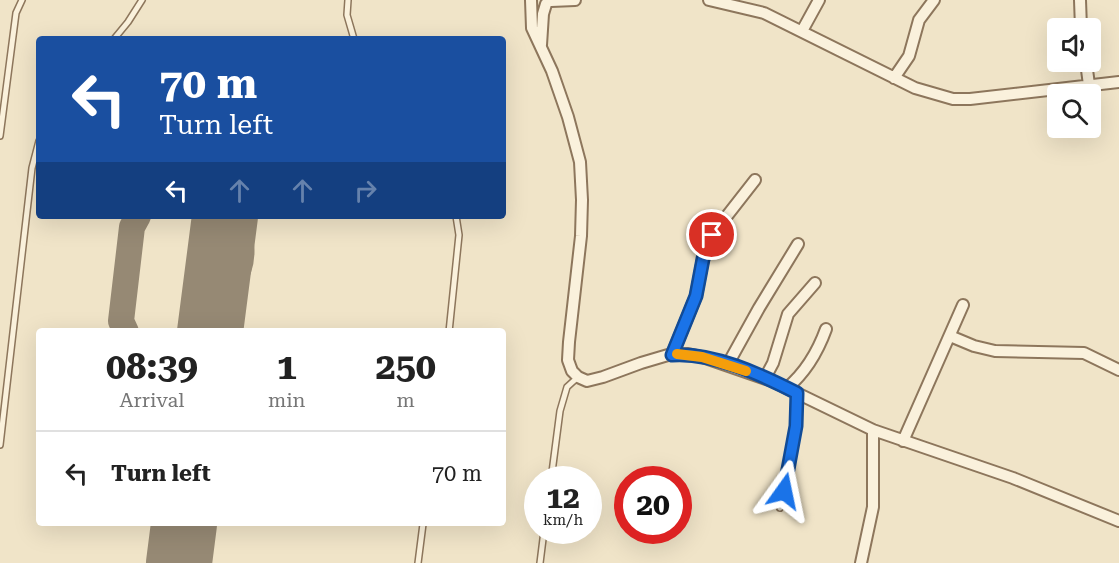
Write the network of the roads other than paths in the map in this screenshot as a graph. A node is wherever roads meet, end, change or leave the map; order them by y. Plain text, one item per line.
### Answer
1 (22, 0) edge
2 (142, 0) edge
3 (348, 0) edge
4 (532, 0) edge
5 (575, 0) edge
6 (709, 0) edge
7 (819, 0) edge
8 (934, 0) edge
9 (1080, 0) edge
10 (550, 2) edge
11 (1081, 18) edge
12 (802, 31) junction
13 (116, 36) edge
14 (353, 36) edge
15 (541, 51) junction
16 (1087, 72) edge
17 (894, 78) junction
18 (1119, 82) edge
19 (1089, 84) joint
20 (1047, 89) edge
21 (0, 136) edge
22 (36, 153) edge
23 (755, 180) dead end
24 (456, 219) edge
25 (798, 244) dead end
26 (815, 283) dead end
27 (963, 304) dead end
28 (448, 328) edge
29 (826, 328) dead end
30 (950, 336) junction
31 (672, 355) junction
32 (728, 364) junction
33 (1119, 370) edge
34 (578, 377) junction
35 (765, 378) junction
36 (792, 391) junction
37 (873, 430) junction
38 (903, 441) junction
39 (0, 445) edge
40 (553, 466) edge
41 (780, 508) dead end
42 (1119, 520) edge
43 (423, 526) edge
44 (542, 544) edge
45 (418, 563) edge
46 (540, 563) edge
47 (861, 563) edge

1 - 21 lane
2 - 13 lane
3 - 14 lane
4 - 10 street
4 - 15 street
5 - 10 street
6 - 12 street
7 - 12 street
8 - 17 street
9 - 11 street
10 - 15 street
12 - 17 street
15 - 34 street
16 - 19 street
17 - 20 street
18 - 19 street
22 - 39 lane
23 - 31 street
24 - 28 lane
25 - 32 street
26 - 35 street
27 - 30 street
29 - 36 street
30 - 33 street
30 - 38 street
31 - 32 street
31 - 34 street
32 - 35 street
34 - 40 lane
35 - 36 street
36 - 37 street
36 - 41 lane
37 - 38 street
37 - 47 street
38 - 42 street
43 - 45 lane
44 - 46 lane

